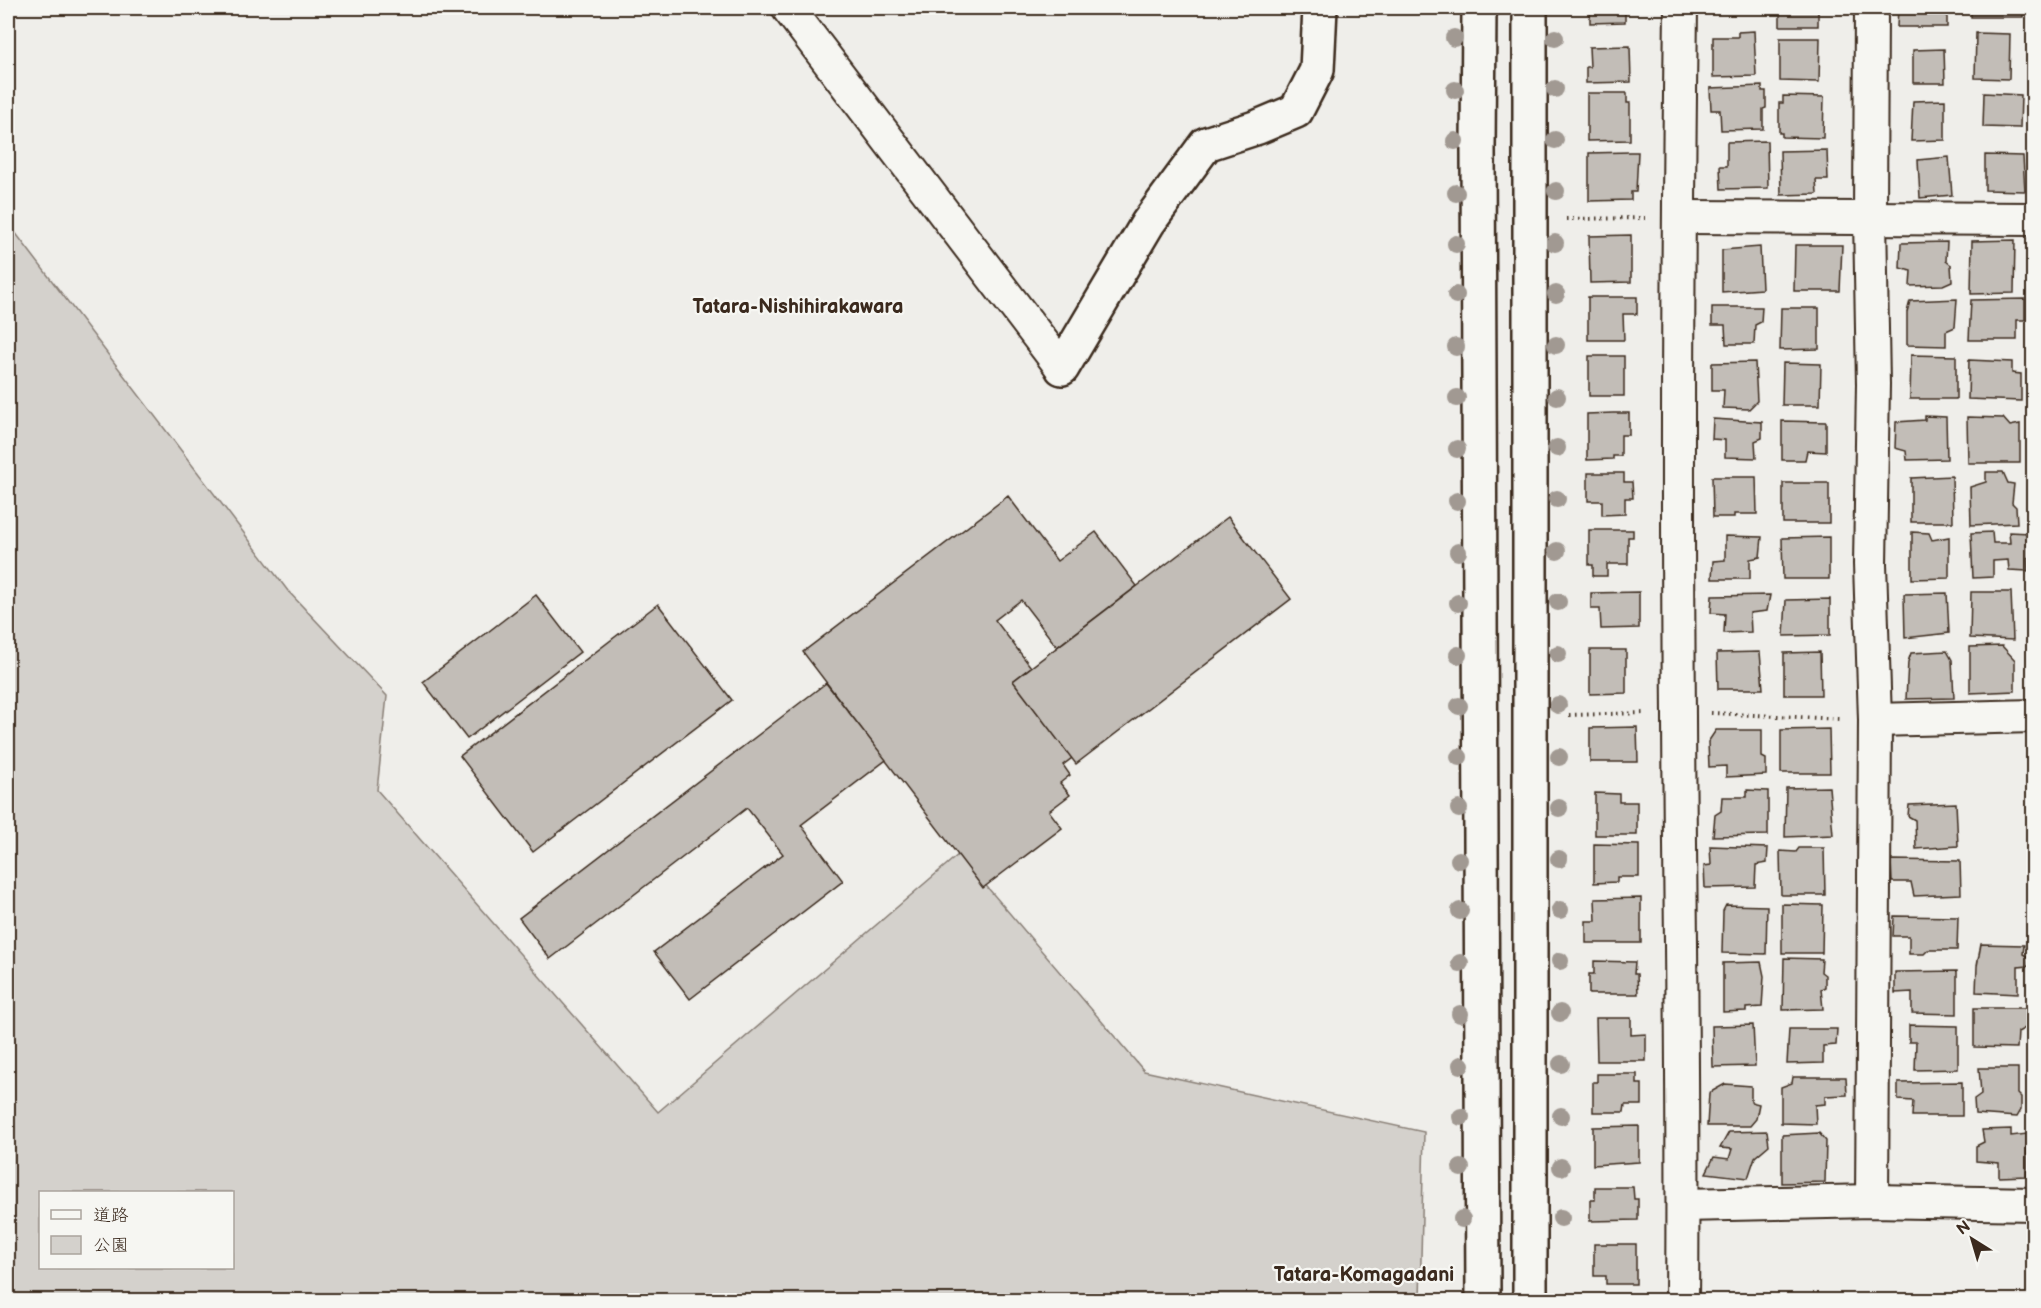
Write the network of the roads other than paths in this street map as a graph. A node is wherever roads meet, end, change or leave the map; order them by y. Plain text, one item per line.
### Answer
1 (788, 8) edge
2 (1320, 8) edge
3 (1479, 8) edge
4 (1530, 8) edge
5 (1681, 8) edge
6 (1871, 8) edge
7 (1679, 217) junction
8 (1870, 218) junction
9 (2034, 219) edge
10 (1062, 368) joint
11 (2034, 716) edge
12 (1875, 720) junction
13 (1872, 1201) junction
14 (2034, 1204) edge
15 (1683, 1205) junction
16 (1483, 1300) edge
17 (1530, 1300) edge
18 (1682, 1300) edge

1 - 10 street
2 - 10 street
3 - 16 street
4 - 17 street
5 - 7 street
6 - 8 street
7 - 8 street
7 - 15 street
8 - 9 street
8 - 12 street
11 - 12 street
12 - 13 street
13 - 14 street
13 - 15 street
15 - 18 street

